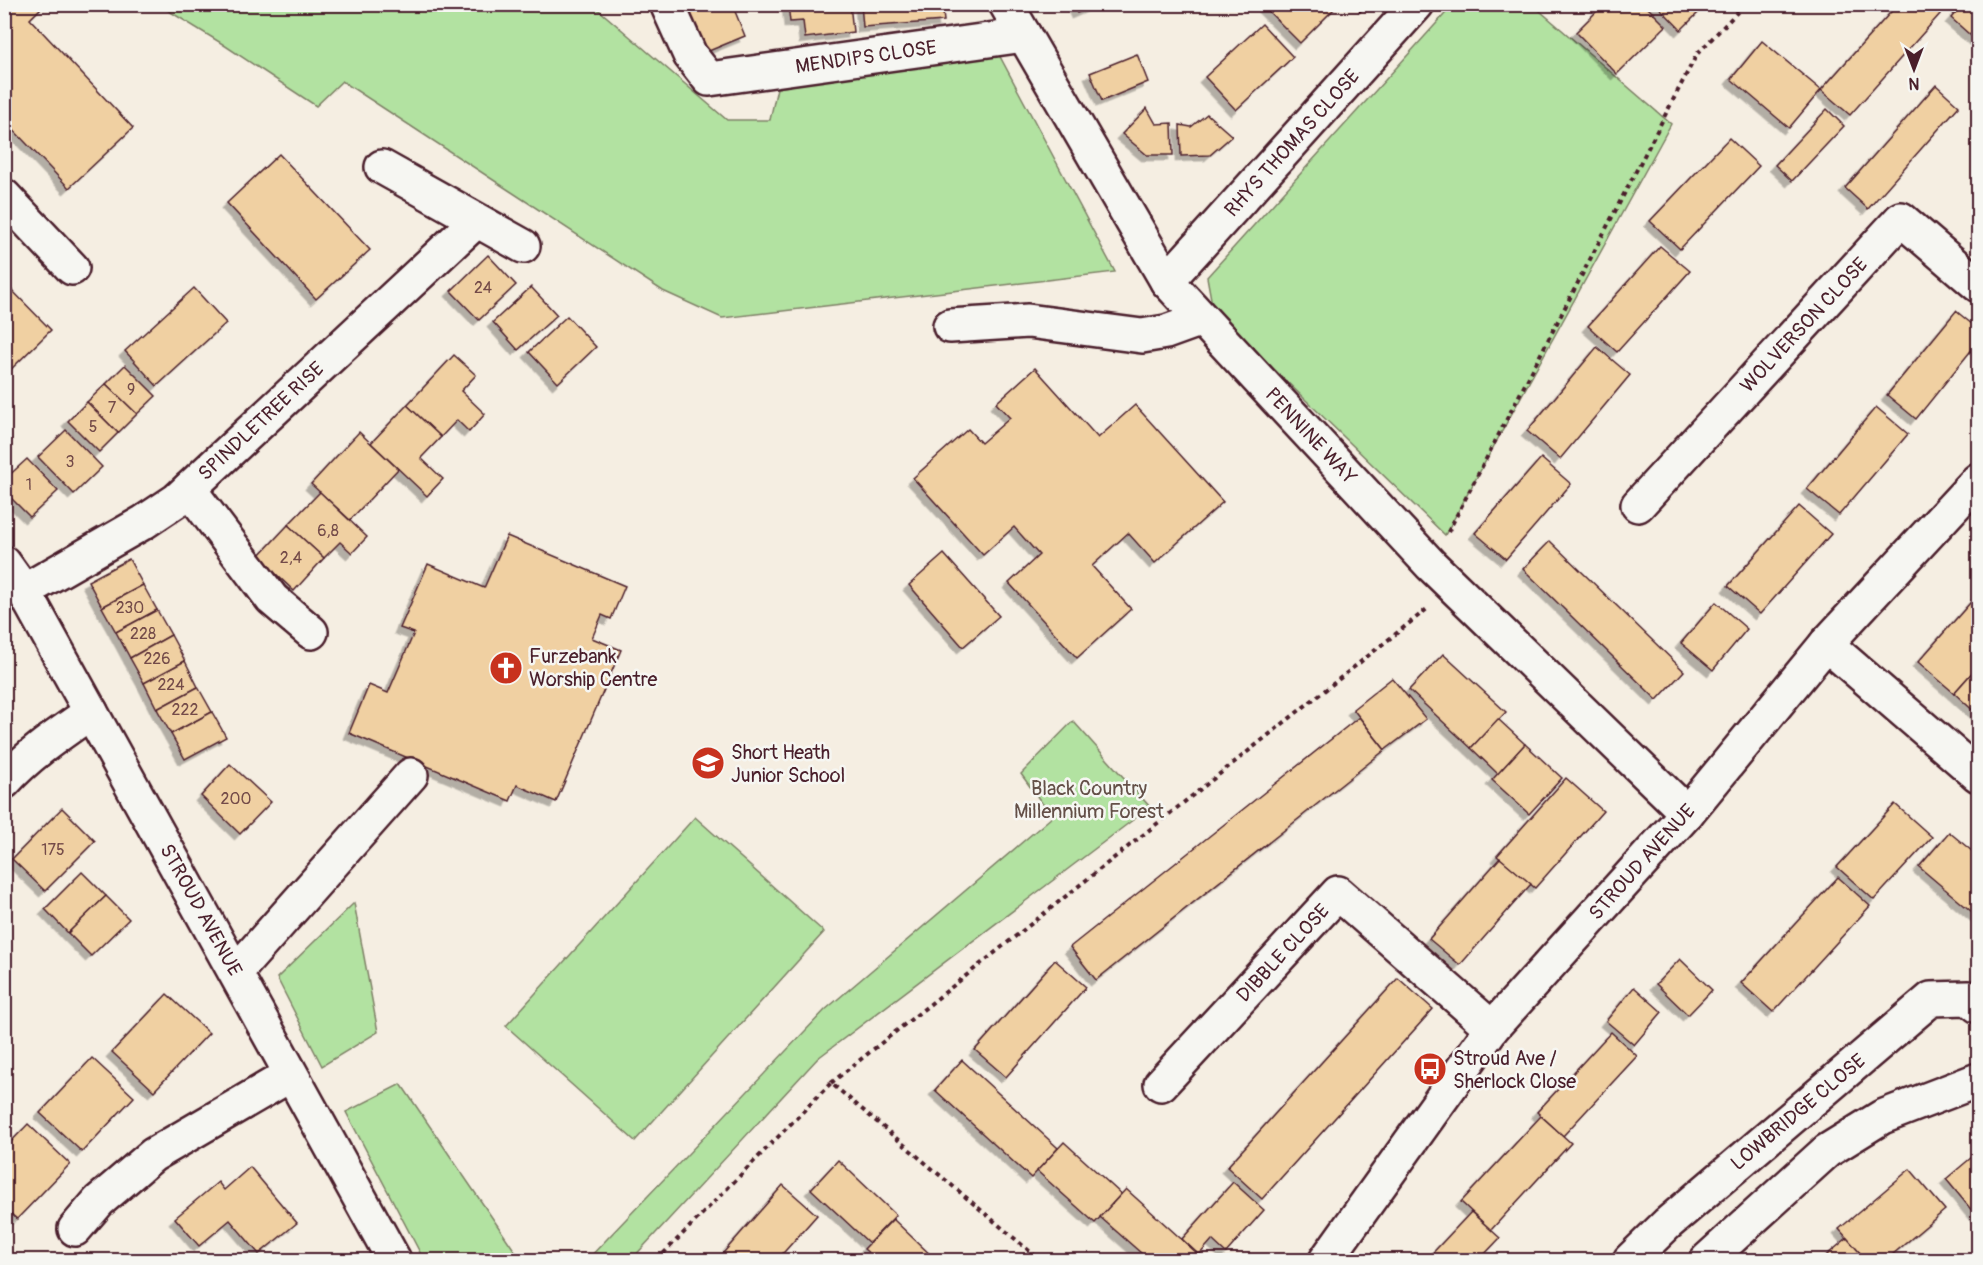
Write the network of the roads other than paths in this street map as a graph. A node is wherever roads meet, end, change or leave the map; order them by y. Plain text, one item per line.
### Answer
1 (667, 4) edge
2 (1006, 4) edge
3 (1417, 4) edge
4 (1024, 35) junction
5 (382, 167) dead end
6 (4, 196) edge
7 (476, 221) junction
8 (524, 246) dead end
9 (72, 268) dead end
10 (1167, 281) junction
11 (1978, 285) edge
12 (1202, 319) junction
13 (950, 326) dead end
14 (1978, 480) edge
15 (189, 489) junction
16 (1638, 505) dead end
17 (4, 562) edge
18 (24, 591) junction
19 (311, 632) dead end
20 (1826, 644) junction
21 (91, 712) junction
22 (411, 775) dead end
23 (1978, 775) edge
24 (4, 782) edge
25 (1687, 813) junction
26 (236, 972) junction
27 (1978, 1006) edge
28 (1492, 1028) junction
29 (290, 1075) junction
30 (1978, 1080) edge
31 (1161, 1084) dead end
32 (75, 1229) dead end
33 (394, 1260) edge
34 (1326, 1260) edge
35 (1630, 1260) edge
36 (1707, 1260) edge

1 - 4 street, MENDIPS CLOSE
2 - 4 street, PENNINE WAY
3 - 10 street, RHYS THOMAS CLOSE
4 - 10 street, PENNINE WAY
5 - 7 street
6 - 9 street
7 - 8 street
7 - 15 street, SPINDLETREE RISE
10 - 12 street, PENNINE WAY
11 - 16 street, WOLVERSON CLOSE
12 - 13 street
12 - 25 street, PENNINE WAY
14 - 20 street, STROUD AVENUE
15 - 18 street, SPINDLETREE RISE
15 - 19 street
17 - 18 street, STROUD AVENUE
18 - 21 street, STROUD AVENUE
20 - 23 street
20 - 25 street, STROUD AVENUE
21 - 24 street
21 - 26 street, STROUD AVENUE
22 - 26 street
25 - 28 street, STROUD AVENUE
26 - 29 street, STROUD AVENUE
27 - 35 street, LOWBRIDGE CLOSE
28 - 31 street, DIBBLE CLOSE
28 - 34 street, STROUD AVENUE
29 - 32 street
29 - 33 street, STROUD AVENUE
30 - 36 street

